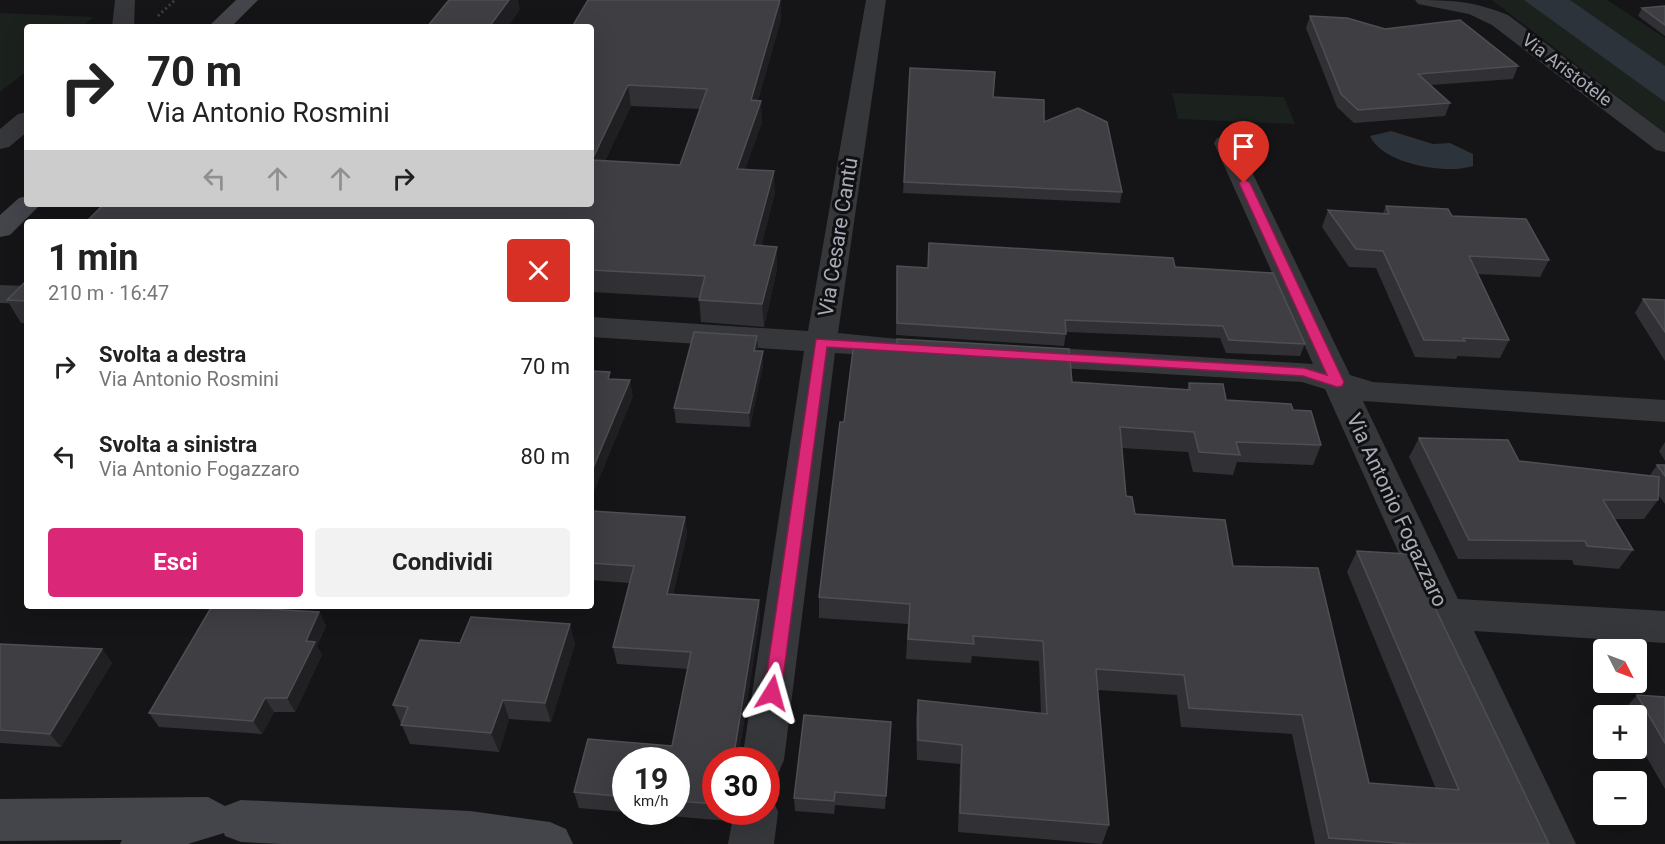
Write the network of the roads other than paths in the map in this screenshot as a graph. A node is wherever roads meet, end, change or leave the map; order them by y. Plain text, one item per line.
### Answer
1 (125, 0) edge
2 (248, 0) edge
3 (876, 0) edge
4 (1425, 0) edge
5 (1479, 5) edge
6 (123, 24) edge
7 (222, 24) edge
8 (24, 122) edge
9 (0, 142) edge
10 (1226, 142) dead end
11 (1665, 145) edge
12 (25, 207) edge
13 (0, 229) edge
14 (0, 294) edge
15 (24, 295) edge
16 (594, 327) edge
17 (821, 342) junction
18 (927, 349) edge
19 (995, 354) edge
20 (1337, 382) junction
21 (1665, 411) edge
22 (1446, 614) junction
23 (1665, 627) edge
24 (765, 747) edge
25 (0, 820) edge
26 (754, 825) edge
27 (240, 827) edge
28 (143, 844) edge
29 (550, 844) edge
30 (751, 844) edge
31 (1553, 844) edge

1 - 6 street
2 - 7 street
3 - 17 street, Via Cesare Cantù
4 - 5 street, Via Aristotele
5 - 11 street, Via Aristotele
8 - 9 street
10 - 20 street, Via Antonio Fogazzaro
12 - 13 street
14 - 15 street
16 - 17 street
17 - 18 street
17 - 24 street, Via Cesare Cantù
19 - 20 street
20 - 21 street
20 - 22 street, Via Antonio Fogazzaro
22 - 23 street
22 - 31 street, Via Antonio Fogazzaro
25 - 27 street
26 - 30 street
27 - 28 street
27 - 29 street

